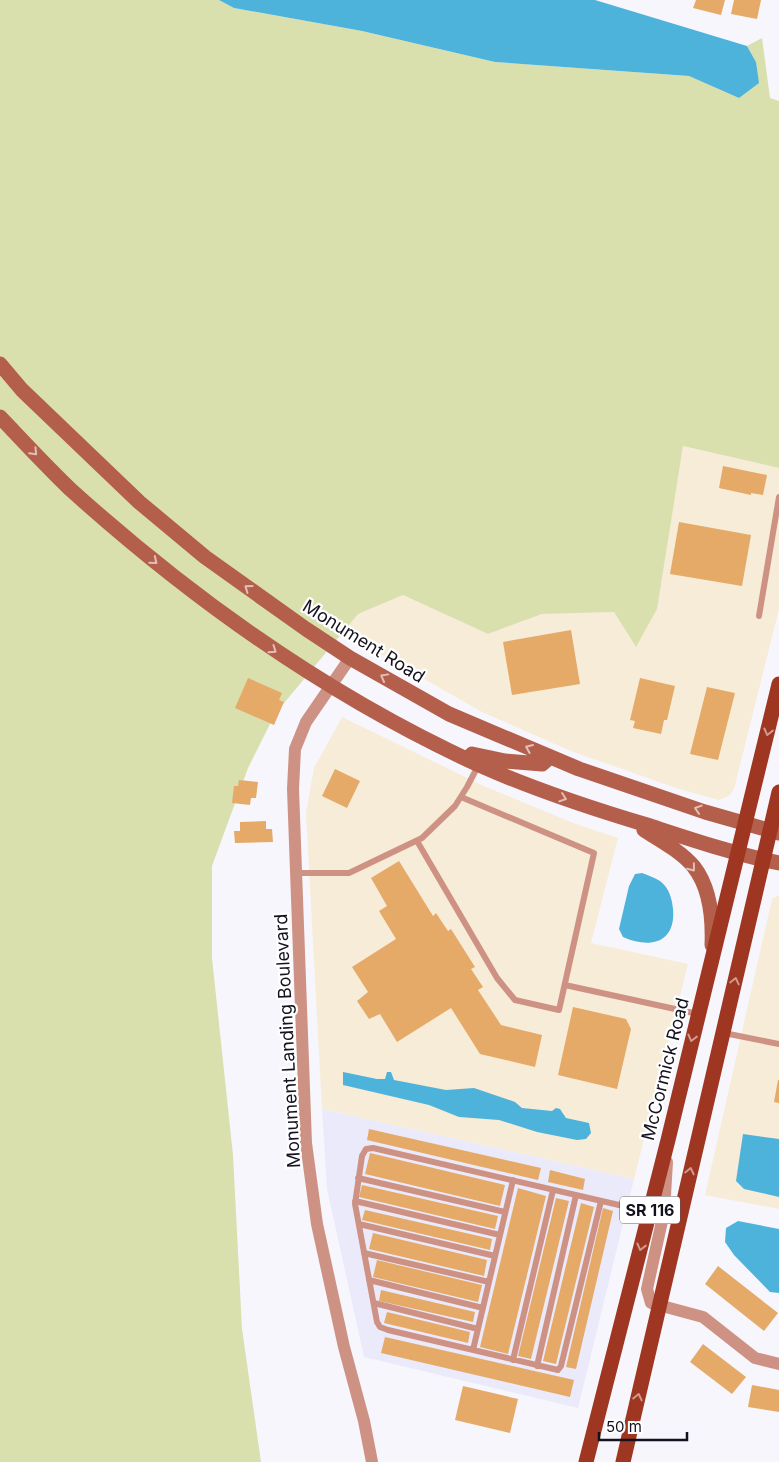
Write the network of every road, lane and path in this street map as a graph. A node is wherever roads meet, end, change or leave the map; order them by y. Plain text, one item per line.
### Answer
1 (0, 364) edge
2 (0, 417) edge
3 (779, 497) edge
4 (759, 616) dead end
5 (350, 658) junction
6 (779, 684) edge
7 (330, 687) junction
8 (435, 743) junction
9 (550, 757) junction
10 (479, 764) junction
11 (779, 792) edge
12 (460, 797) junction
13 (626, 819) junction
14 (745, 823) junction
15 (775, 832) edge
16 (416, 841) junction
17 (737, 853) junction
18 (772, 861) edge
19 (297, 873) junction
20 (712, 957) junction
21 (564, 985) junction
22 (698, 1014) junction
23 (722, 1033) junction
24 (779, 1044) edge
25 (668, 1140) junction
26 (358, 1178) junction
27 (513, 1180) junction
28 (553, 1190) junction
29 (576, 1195) junction
30 (355, 1201) junction
31 (601, 1201) junction
32 (505, 1212) junction
33 (649, 1212) junction
34 (359, 1224) junction
35 (500, 1234) junction
36 (364, 1253) junction
37 (495, 1256) junction
38 (369, 1280) junction
39 (489, 1282) junction
40 (374, 1303) junction
41 (659, 1306) junction
42 (483, 1308) junction
43 (478, 1329) junction
44 (473, 1350) junction
45 (513, 1360) junction
46 (779, 1364) edge
47 (537, 1366) junction
48 (372, 1462) edge
49 (586, 1462) edge
50 (623, 1462) edge

5 -> 1 main road, Monument Road
2 -> 7 main road
3 - 4 lane
5 - 7 street, Monument Landing Boulevard
9 -> 5 main road, Monument Road
6 -> 14 main road, McCormick Road / SR 116
7 - 8 main road
7 - 19 street, Monument Landing Boulevard
8 - 9 main road
8 - 10 main road
14 -> 9 main road, Monument Road
10 - 12 lane
10 -> 13 main road
11 - 15 main road, SR 116
12 - 16 lane
12 - 21 lane
13 - 17 main road
13 -> 20 main road
14 - 15 main road, Monument Road
14 - 17 main road, McCormick Road / SR 116
15 - 18 main road, SR 116
16 - 19 lane
16 - 21 lane
17 - 18 main road
17 - 20 main road, McCormick Road / SR 116
23 -> 18 main road, SR 116
19 - 48 street, Monument Landing Boulevard
20 - 22 main road, McCormick Road / SR 116
21 - 22 lane
22 -> 25 main road, McCormick Road / SR 116
23 - 24 lane
41 -> 23 main road, SR 116
25 - 33 main road, McCormick Road / SR 116
25 - 41 street
26 - 27 lane
26 - 30 lane
26 - 32 lane
27 - 28 lane
27 - 32 lane
28 - 29 lane
28 - 45 lane
29 - 31 lane
29 - 47 lane
30 - 34 lane
30 - 35 lane
31 - 33 lane
31 - 47 lane
32 - 35 lane
33 -> 49 main road, McCormick Road / SR 116
34 - 36 lane
34 - 37 lane
35 - 37 lane
36 - 38 lane
36 - 39 lane
37 - 39 lane
38 - 40 lane
38 - 42 lane
39 - 42 lane
40 - 43 lane
40 - 44 lane
41 - 46 street
50 -> 41 main road, SR 116
42 - 43 lane
43 - 44 lane
44 - 45 lane
45 - 47 lane

